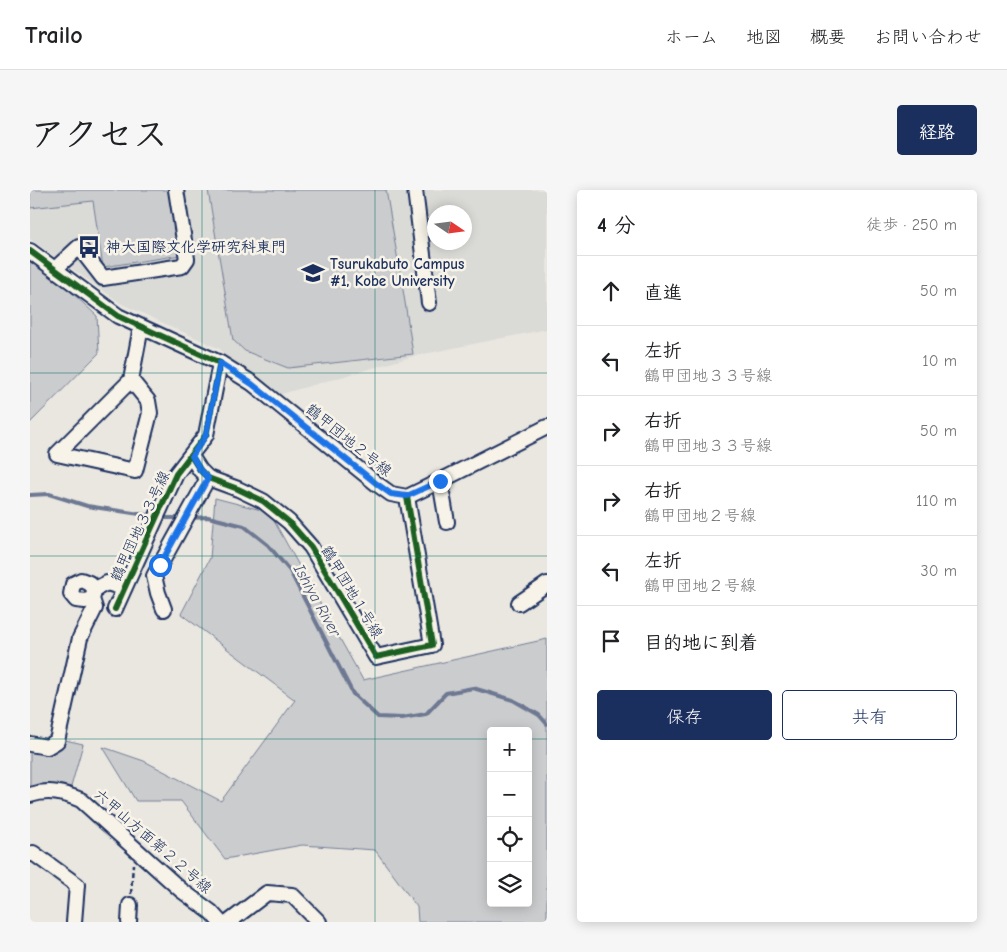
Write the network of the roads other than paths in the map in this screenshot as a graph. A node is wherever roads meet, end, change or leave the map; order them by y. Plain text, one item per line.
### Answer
1 (176, 190) edge
2 (415, 190) edge
3 (30, 251) edge
4 (55, 269) junction
5 (429, 303) dead end
6 (141, 327) junction
7 (220, 363) junction
8 (131, 380) junction
9 (547, 427) edge
10 (188, 460) junction
11 (208, 478) junction
12 (440, 481) junction
13 (407, 496) junction
14 (446, 522) dead end
15 (136, 563) junction
16 (157, 570) junction
17 (547, 584) edge
18 (124, 588) junction
19 (519, 603) dead end
20 (114, 609) dead end
21 (164, 609) dead end
22 (30, 744) edge
23 (30, 795) edge
24 (30, 854) edge
25 (130, 905) road end
26 (74, 922) edge
27 (129, 922) edge
28 (220, 922) edge
29 (230, 922) edge
30 (319, 922) edge

1 - 4 street
2 - 5 street
3 - 4 street
4 - 6 street
6 - 7 street
6 - 8 street
7 - 10 street, 鶴甲団地３３号線
7 - 13 street, 鶴甲団地２号線
8 - 8 street
9 - 12 street
10 - 11 street
10 - 15 street, 鶴甲団地３３号線
11 - 13 street, 鶴甲団地１号線
11 - 16 street
12 - 13 street
12 - 14 street
15 - 16 street
15 - 18 street, 鶴甲団地３３号線
16 - 21 street
17 - 19 street
18 - 20 street, 鶴甲団地３３号線
18 - 22 street
23 - 28 street, 六甲山方面第２２号線
24 - 26 street
25 - 27 street
29 - 30 street

